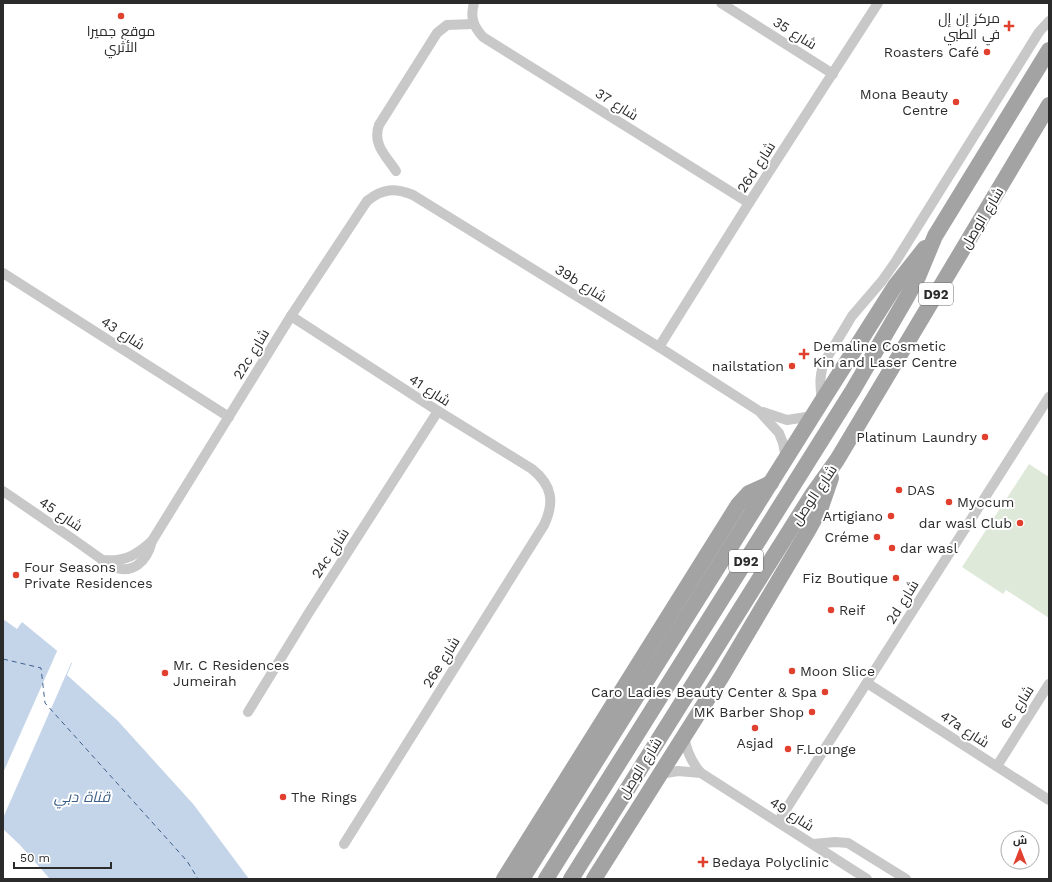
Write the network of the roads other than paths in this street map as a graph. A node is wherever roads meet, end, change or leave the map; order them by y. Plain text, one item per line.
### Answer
1 (474, 3) edge
2 (721, 3) edge
3 (878, 3) edge
4 (1049, 21) edge
5 (473, 24) junction
6 (1049, 50) edge
7 (833, 74) junction
8 (1049, 105) edge
9 (1042, 126) edge
10 (396, 171) dead end
11 (384, 191) joint
12 (749, 203) junction
13 (935, 236) junction
14 (3, 273) edge
15 (291, 316) junction
16 (659, 347) junction
17 (1049, 397) edge
18 (822, 401) junction
19 (438, 411) junction
20 (759, 411) junction
21 (813, 416) junction
22 (229, 417) junction
23 (786, 458) junction
24 (837, 460) junction
25 (771, 483) junction
26 (3, 491) edge
27 (549, 492) joint
28 (102, 560) joint
29 (867, 683) junction
30 (1049, 684) edge
31 (248, 712) dead end
32 (684, 735) junction
33 (997, 766) junction
34 (701, 773) junction
35 (660, 774) junction
36 (1049, 800) edge
37 (778, 822) junction
38 (344, 844) dead end
39 (813, 844) junction
40 (504, 879) edge
41 (522, 879) edge
42 (546, 879) edge
43 (571, 879) edge
44 (594, 879) edge
45 (867, 879) edge
46 (906, 879) edge

1 - 5 street
2 - 7 street, شارع 35
3 - 7 street, 26d شارع
4 - 18 street
5 - 10 street
5 - 12 street, شارع 37
6 - 13 main road, شارع الوصل / D92
7 - 12 street, 26d شارع
8 - 9 main road, شارع الوصل / D92
9 - 24 main road, شارع الوصل / D92
11 - 15 street, 22c شارع
11 - 16 street, 39b شارع
12 - 16 street, 26d شارع
13 - 18 main road, شارع الوصل / D92
13 - 42 main road, شارع الوصل / D92
14 - 22 street, شارع 43
15 - 19 street, شارع 41
15 - 22 street, 22c شارع
16 - 20 street, 39b شارع
17 - 29 street, 2d شارع
18 - 21 main road, شارع الوصل / D92
19 - 27 street, شارع 41
19 - 31 street, 24c شارع
20 - 21 street, 39b شارع
20 - 23 street, 39b شارع
21 - 23 main road, شارع الوصل / D92
22 - 28 street, 22c شارع
23 - 25 main road, شارع الوصل / D92
24 - 32 main road
24 - 43 main road, شارع الوصل / D92
25 - 40 main road
25 - 41 main road, شارع الوصل / D92
26 - 28 street, شارع 45
27 - 38 street, 26e شارع
29 - 33 street, 47a شارع
29 - 37 street, 2d شارع
30 - 33 street, 6c شارع
32 - 34 street, شارع 49
32 - 35 main road
33 - 36 street, 47a شارع
34 - 35 street, شارع 49
34 - 37 street, شارع 49
35 - 44 main road
37 - 39 street, شارع 49
39 - 45 street, شارع 49
39 - 46 street

